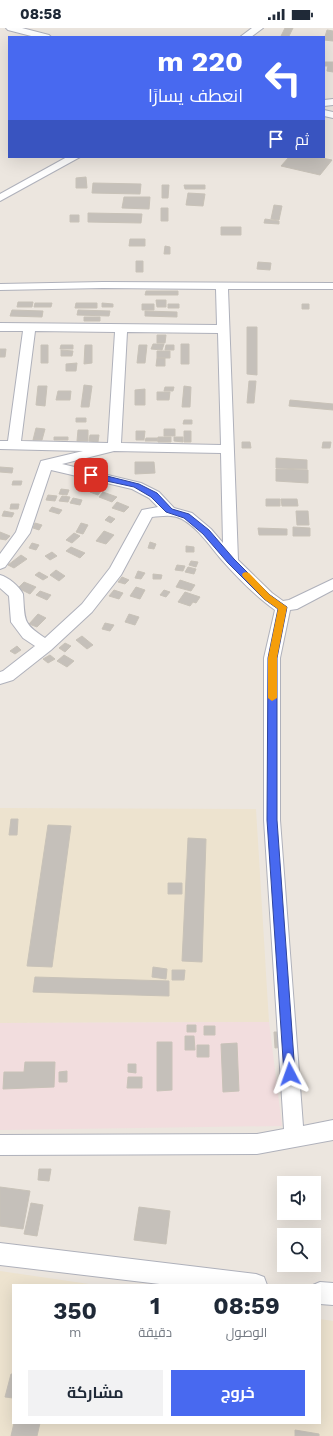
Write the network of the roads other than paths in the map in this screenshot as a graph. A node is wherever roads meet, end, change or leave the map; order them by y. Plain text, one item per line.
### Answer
1 (11, 28) edge
2 (258, 28) edge
3 (42, 36) edge
4 (246, 36) edge
5 (73, 158) edge
6 (0, 198) edge
7 (222, 285) junction
8 (333, 286) edge
9 (0, 287) edge
10 (0, 327) edge
11 (29, 327) junction
12 (121, 328) junction
13 (223, 329) junction
14 (0, 445) edge
15 (14, 445) junction
16 (114, 447) junction
17 (227, 449) junction
18 (46, 464) junction
19 (169, 510) junction
20 (231, 561) junction
21 (0, 564) edge
22 (0, 580) edge
23 (333, 584) edge
24 (283, 607) junction
25 (46, 646) junction
26 (0, 678) edge
27 (333, 1130) edge
28 (294, 1137) junction
29 (0, 1145) edge
30 (0, 1254) edge
31 (248, 1284) edge
32 (321, 1293) edge
33 (333, 1294) edge

1 - 3 street
2 - 4 street
5 - 6 street
7 - 8 street
7 - 9 street
7 - 13 street
10 - 11 street
11 - 12 street
11 - 15 street
12 - 13 street
12 - 16 street
13 - 17 street
14 - 15 street
15 - 16 street
16 - 17 street
16 - 18 street
17 - 20 street
18 - 19 street
18 - 21 street
19 - 20 street
19 - 25 street
20 - 24 street
22 - 25 street
23 - 24 street
24 - 28 street
25 - 26 street
27 - 28 street
28 - 29 street
30 - 31 street
32 - 33 street

